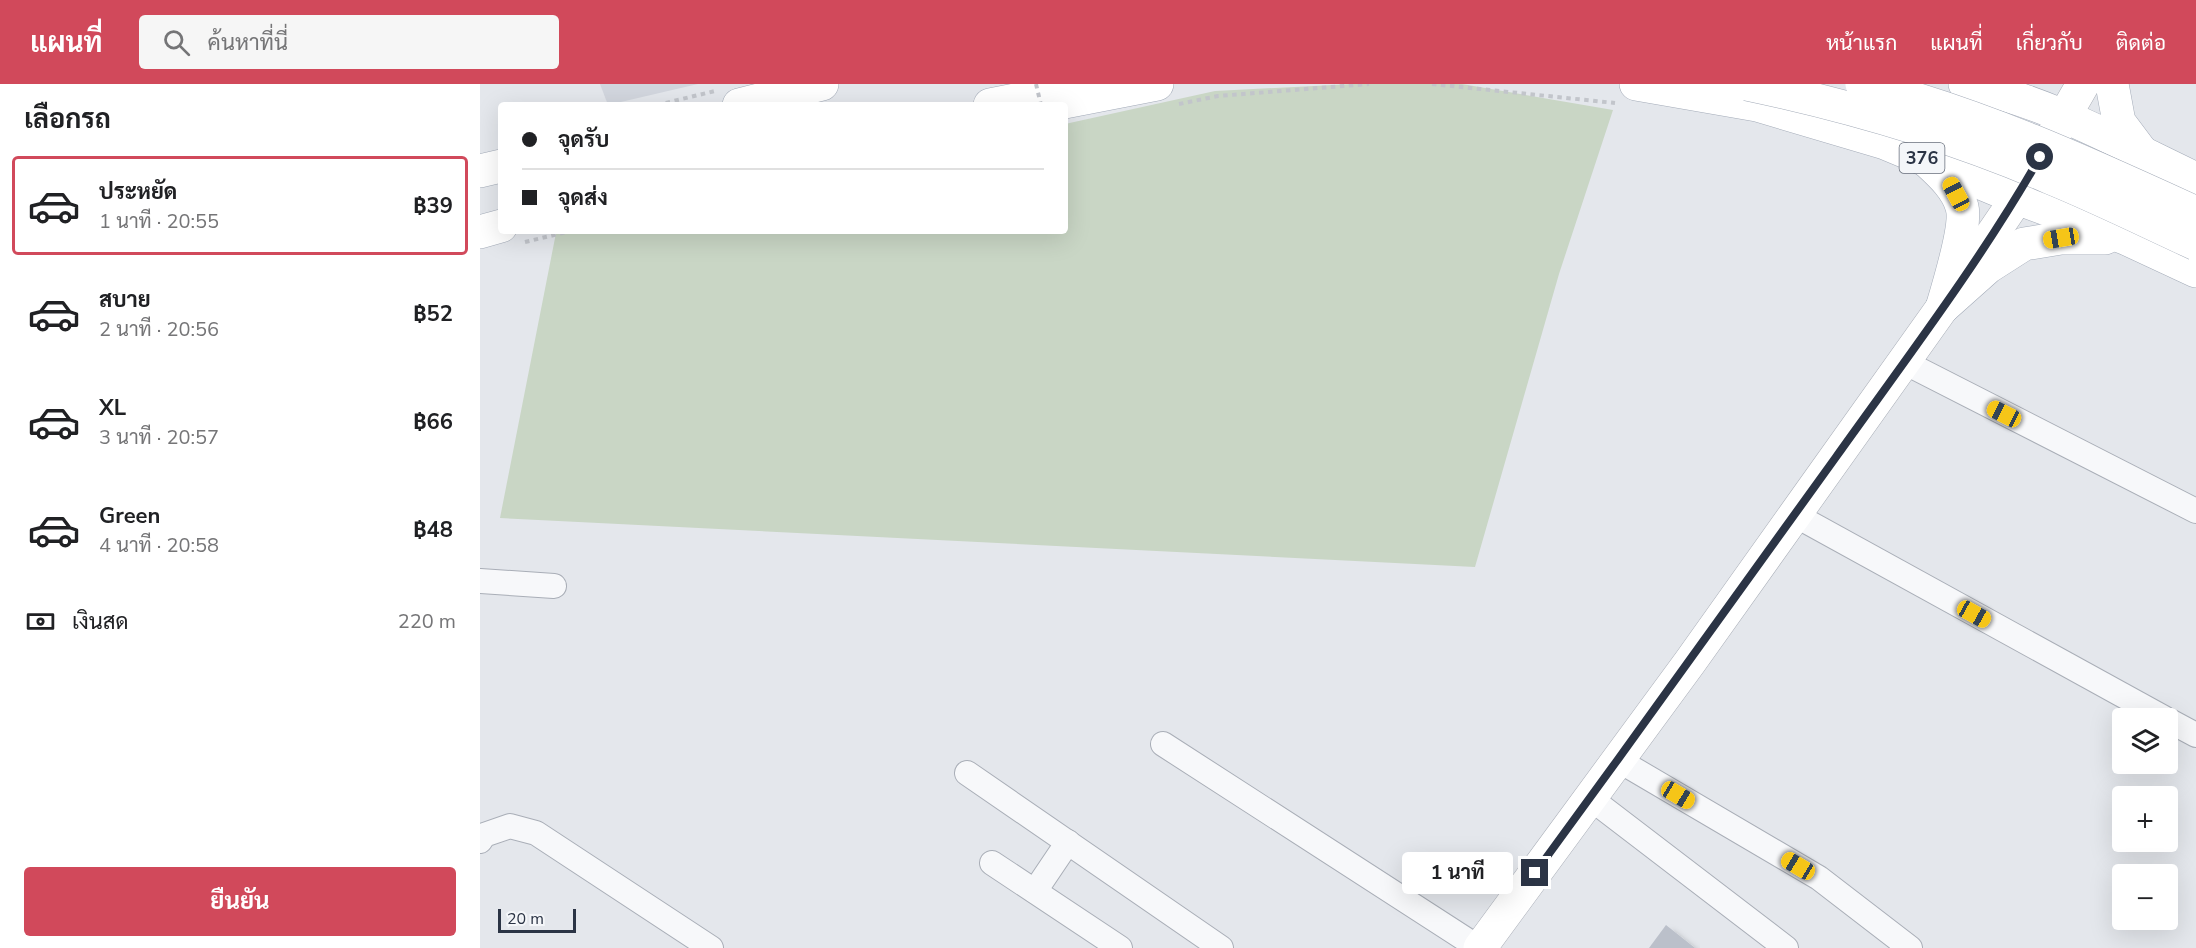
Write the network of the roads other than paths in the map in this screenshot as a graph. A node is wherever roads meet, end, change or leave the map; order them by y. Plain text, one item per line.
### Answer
1 (822, 84) edge
2 (1067, 84) edge
3 (1636, 84) edge
4 (1747, 84) edge
5 (1862, 84) edge
6 (2045, 84) edge
7 (2083, 84) edge
8 (2112, 84) edge
9 (1975, 86) edge
10 (1165, 94) edge
11 (731, 97) edge
12 (1006, 102) edge
13 (1068, 103) edge
14 (2063, 116) junction
15 (2143, 154) junction
16 (1925, 159) junction
17 (498, 167) edge
18 (480, 171) edge
19 (2196, 179) edge
20 (2017, 198) junction
21 (2196, 213) edge
22 (498, 227) edge
23 (480, 232) edge
24 (2125, 238) junction
25 (2196, 244) edge
26 (2196, 271) edge
27 (1942, 308) junction
28 (1904, 362) junction
29 (2196, 511) edge
30 (1795, 515) junction
31 (480, 581) edge
32 (554, 586) dead end
33 (2146, 708) edge
34 (2178, 725) edge
35 (2196, 735) edge
36 (1163, 744) dead end
37 (1617, 760) junction
38 (967, 773) dead end
39 (1590, 798) junction
40 (480, 841) edge
41 (1068, 842) junction
42 (992, 863) dead end
43 (1035, 891) junction
44 (711, 948) edge
45 (1120, 948) edge
46 (1221, 948) edge
47 (1479, 948) edge
48 (1786, 948) edge
49 (1910, 948) edge

1 - 11 main road
2 - 12 main road
3 - 16 main road, 376
4 - 25 main road, 376, bridge
5 - 21 main road, bridge
6 - 9 main road
7 - 14 main road
8 - 15 main road
9 - 14 main road
10 - 13 main road
14 - 15 main road
14 - 20 main road
15 - 19 main road
16 - 20 main road, 376
16 - 27 main road
17 - 18 main road
20 - 24 main road, 376
20 - 27 main road
22 - 23 main road
24 - 26 main road, 376
24 - 27 main road
27 - 28 main road
28 - 29 street
28 - 30 main road
30 - 33 street
30 - 37 main road
31 - 32 street
34 - 35 street
36 - 47 street
37 - 39 main road
37 - 49 street
38 - 41 street
39 - 47 main road
39 - 48 street
40 - 44 street
41 - 43 street
41 - 46 street
42 - 43 street
43 - 45 street

